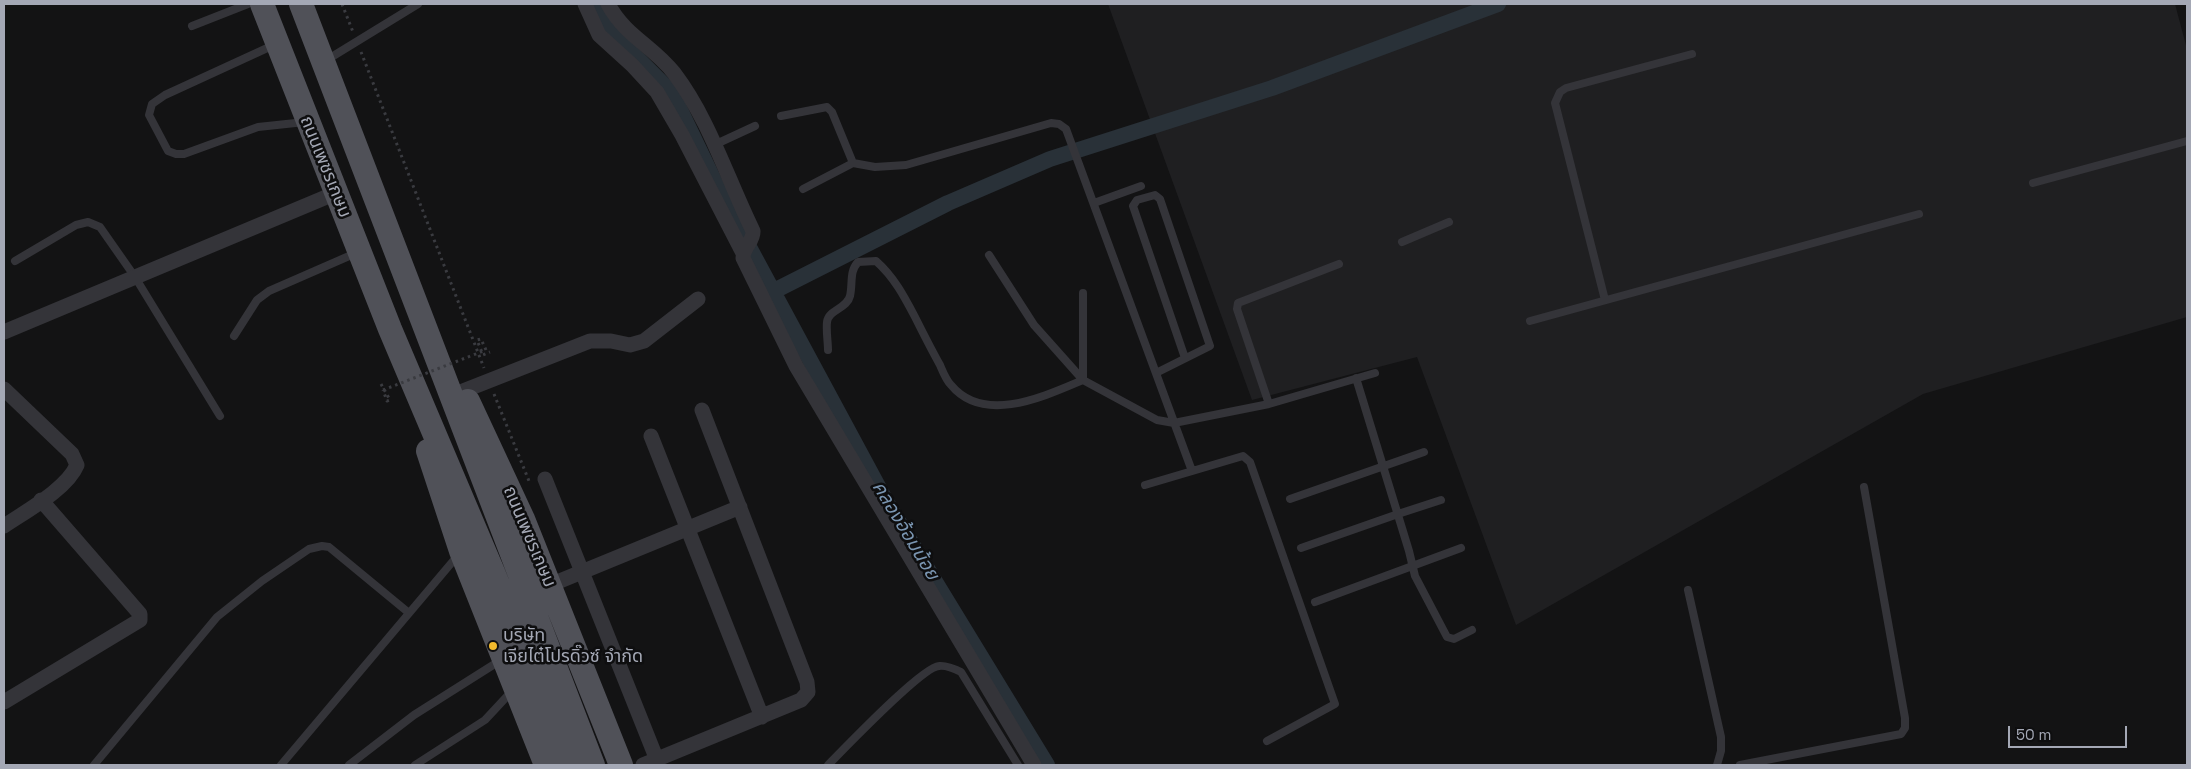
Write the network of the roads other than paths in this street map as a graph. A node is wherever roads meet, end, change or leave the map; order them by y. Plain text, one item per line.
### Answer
1 (248, 4) edge
2 (262, 4) edge
3 (301, 4) edge
4 (418, 4) edge
5 (585, 4) edge
6 (608, 4) edge
7 (192, 26) dead end
8 (277, 44) junction
9 (1692, 54) dead end
10 (323, 62) junction
11 (781, 116) dead end
12 (307, 122) junction
13 (755, 126) dead end
14 (2187, 141) edge
15 (714, 145) junction
16 (853, 163) junction
17 (2033, 183) dead end
18 (1141, 186) dead end
19 (803, 189) dead end
20 (336, 194) junction
21 (1094, 202) junction
22 (1918, 214) dead end
23 (1449, 222) dead end
24 (1402, 242) dead end
25 (359, 252) junction
26 (743, 252) junction
27 (989, 255) dead end
28 (15, 261) dead end
29 (1339, 264) dead end
30 (135, 277) junction
31 (1083, 293) dead end
32 (698, 299) dead end
33 (1605, 300) junction
34 (420, 316) junction
35 (1530, 320) dead end
36 (390, 329) junction
37 (4, 332) edge
38 (234, 336) dead end
39 (828, 350) dead end
40 (1185, 358) junction
41 (1156, 373) junction
42 (1375, 373) dead end
43 (1356, 378) junction
44 (1083, 380) junction
45 (4, 389) edge
46 (463, 391) junction
47 (1269, 404) junction
48 (702, 410) dead end
49 (220, 416) dead end
50 (1174, 423) junction
51 (651, 436) dead end
52 (1424, 452) dead end
53 (1383, 465) junction
54 (1192, 471) junction
55 (545, 480) dead end
56 (1145, 485) dead end
57 (1864, 487) dead end
58 (1290, 499) dead end
59 (41, 500) junction
60 (1441, 500) dead end
61 (740, 507) junction
62 (1398, 514) junction
63 (4, 526) edge
64 (687, 528) junction
65 (1301, 548) dead end
66 (1461, 548) dead end
67 (462, 551) junction
68 (1412, 566) junction
69 (582, 572) junction
70 (550, 584) junction
71 (1688, 590) dead end
72 (1315, 602) dead end
73 (409, 613) junction
74 (1472, 630) dead end
75 (503, 658) junction
76 (515, 687) junction
77 (4, 702) edge
78 (762, 717) junction
79 (1267, 741) dead end
80 (650, 763) edge
81 (94, 765) edge
82 (281, 765) edge
83 (349, 765) edge
84 (415, 765) edge
85 (546, 765) edge
86 (570, 765) edge
87 (593, 765) edge
88 (620, 765) edge
89 (828, 765) edge
90 (1018, 765) edge
91 (1034, 765) edge
92 (1717, 765) edge
93 (1740, 765) edge

1 - 7 lane
2 - 8 main road, ถนนเพชรเกษม
3 - 10 main road, ถนนเพชรเกษม
4 - 10 lane
5 - 26 street
6 - 15 street
8 - 12 main road, ถนนเพชรเกษม
8 - 12 lane
9 - 33 lane
10 - 34 main road, ถนนเพชรเกษม
11 - 16 lane
12 - 20 main road, ถนนเพชรเกษม
13 - 15 lane
14 - 17 lane
15 - 26 street
16 - 19 lane
16 - 21 lane
18 - 21 lane
20 - 25 main road, ถนนเพชรเกษม
20 - 30 street
21 - 41 lane
22 - 33 lane
23 - 24 lane
25 - 36 main road, ถนนเพชรเกษม
25 - 38 lane
26 - 91 street
27 - 44 lane
28 - 30 lane
29 - 47 lane
30 - 37 street
30 - 49 lane
31 - 44 lane
32 - 46 street
33 - 35 lane
34 - 46 main road, ถนนเพชรเกษม
34 - 87 main road, ถนนเพชรเกษม
36 - 67 main road, ถนนเพชรเกษม
36 - 86 main road, ถนนเพชรเกษม
39 - 44 lane
40 - 40 lane
40 - 41 lane
41 - 50 lane
42 - 43 lane
43 - 47 lane
43 - 53 lane
44 - 50 lane
45 - 59 street
46 - 70 main road, ถนนเพชรเกษม
47 - 50 lane
48 - 61 street
50 - 54 lane
51 - 64 street
52 - 53 lane
53 - 58 lane
53 - 62 lane
54 - 56 lane
54 - 79 lane
55 - 69 street
57 - 93 lane
59 - 63 street
59 - 77 street
60 - 62 lane
61 - 64 street
61 - 78 street
62 - 65 lane
62 - 68 lane
64 - 69 street
64 - 78 street
66 - 68 lane
67 - 73 lane
67 - 75 main road, ถนนเพชรเกษม
68 - 72 lane
68 - 74 lane
69 - 70 street
69 - 80 street
70 - 88 main road, ถนนเพชรเกษม
71 - 92 lane
73 - 81 lane
73 - 82 lane
75 - 76 main road, ถนนเพชรเกษม
75 - 83 lane
76 - 84 lane
76 - 85 main road, ถนนเพชรเกษม
78 - 80 street
89 - 90 lane

